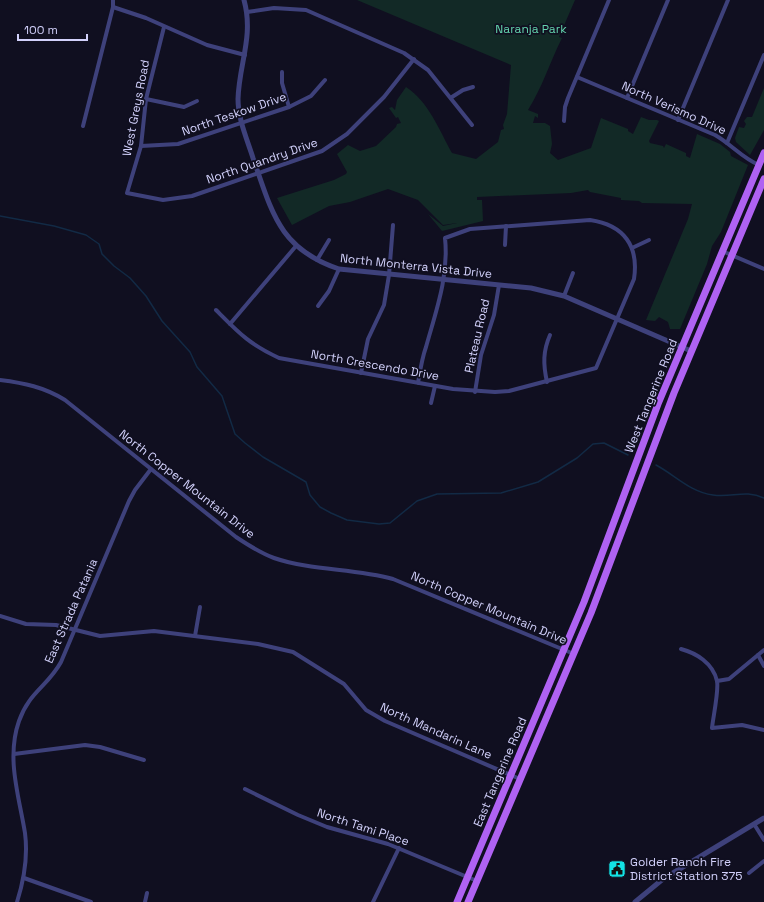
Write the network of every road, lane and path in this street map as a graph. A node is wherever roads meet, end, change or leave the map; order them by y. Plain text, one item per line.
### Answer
1 (113, 0) edge
2 (244, 0) edge
3 (609, 0) edge
4 (668, 0) edge
5 (728, 0) edge
6 (113, 7) junction
7 (247, 12) junction
8 (164, 26) junction
9 (245, 55) junction
10 (764, 55) edge
11 (414, 58) junction
12 (282, 72) dead end
13 (577, 77) junction
14 (325, 80) dead end
15 (473, 87) dead end
16 (452, 97) junction
17 (627, 98) junction
18 (146, 99) junction
19 (197, 101) dead end
20 (289, 107) junction
21 (678, 120) junction
22 (564, 121) dead end
23 (242, 123) junction
24 (472, 125) dead end
25 (83, 126) dead end
26 (727, 143) junction
27 (141, 146) junction
28 (764, 153) edge
29 (759, 165) junction
30 (258, 173) junction
31 (764, 179) edge
32 (127, 193) joint
33 (393, 225) dead end
34 (506, 226) junction
35 (329, 240) dead end
36 (649, 240) dead end
37 (505, 245) dead end
38 (296, 246) junction
39 (632, 248) junction
40 (722, 252) junction
41 (732, 256) junction
42 (317, 260) junction
43 (339, 269) junction
44 (764, 269) edge
45 (573, 273) dead end
46 (389, 275) junction
47 (444, 280) junction
48 (499, 285) junction
49 (564, 296) junction
50 (318, 306) dead end
51 (216, 310) dead end
52 (618, 319) junction
53 (230, 324) junction
54 (550, 335) dead end
55 (682, 347) junction
56 (691, 351) junction
57 (361, 373) junction
58 (0, 380) edge
59 (547, 382) junction
60 (418, 383) junction
61 (435, 386) junction
62 (475, 392) junction
63 (431, 402) dead end
64 (151, 469) junction
65 (200, 607) dead end
66 (0, 616) edge
67 (76, 630) junction
68 (196, 636) junction
69 (681, 649) dead end
70 (564, 650) junction
71 (764, 650) edge
72 (574, 654) junction
73 (758, 655) junction
74 (764, 666) edge
75 (717, 681) junction
76 (764, 730) edge
77 (14, 754) junction
78 (144, 760) dead end
79 (511, 775) junction
80 (520, 779) junction
81 (245, 789) dead end
82 (764, 818) edge
83 (754, 824) junction
84 (764, 840) edge
85 (399, 848) junction
86 (764, 861) edge
87 (749, 873) dead end
88 (467, 877) junction
89 (24, 878) junction
90 (477, 881) junction
91 (147, 893) dead end
92 (17, 902) edge
93 (91, 902) edge
94 (145, 902) edge
95 (373, 902) edge
96 (457, 902) edge
97 (468, 902) edge
98 (635, 902) edge

1 - 6 street
2 - 7 street, North Monterra Vista Drive
3 - 13 street
4 - 17 street
5 - 21 street
6 - 8 street
6 - 25 street
7 - 9 street, North Monterra Vista Drive
7 - 11 street
8 - 9 street
8 - 18 street, West Greys Road
9 - 23 street, North Monterra Vista Drive
10 - 26 street
11 - 16 street
11 - 30 street, North Quandry Drive
12 - 20 street
13 - 17 street, North Verismo Drive
13 - 22 street
14 - 20 street, North Teskow Drive
15 - 16 street
16 - 24 street
17 - 21 street, North Verismo Drive
18 - 19 street
18 - 27 street, West Greys Road
20 - 23 street, North Teskow Drive
21 - 26 street, North Verismo Drive
23 - 27 street, North Teskow Drive
23 - 30 street, North Monterra Vista Drive
26 - 29 street, North Verismo Drive
27 - 32 street, West Greys Road
28 - 29 main road, West Tangerine Road
29 - 40 main road, West Tangerine Road
30 - 32 street, North Quandry Drive
30 - 38 street, North Monterra Vista Drive
31 - 41 main road, West Tangerine Road
33 - 46 street
34 - 37 street
34 - 39 street
34 - 47 street
35 - 42 street
36 - 39 street
38 - 42 street, North Monterra Vista Drive
38 - 53 street
39 - 52 street, North Crescendo Drive
40 - 41 street
40 - 55 main road, West Tangerine Road
41 - 44 street
41 - 56 main road, West Tangerine Road
42 - 43 street, North Monterra Vista Drive
43 - 46 street, North Monterra Vista Drive
43 - 50 street
45 - 49 street
46 - 47 street, North Monterra Vista Drive
46 - 57 street
47 - 48 street, North Monterra Vista Drive
47 - 60 street
48 - 49 street, North Monterra Vista Drive
48 - 62 street, Plateau Road
49 - 52 street, North Monterra Vista Drive
51 - 53 street, North Crescendo Drive
52 - 55 street, North Monterra Vista Drive
52 - 59 street, North Crescendo Drive
53 - 57 street, North Crescendo Drive
54 - 59 street
55 - 56 street, North Monterra Vista Drive
55 - 70 main road, West Tangerine Road
56 - 72 main road, West Tangerine Road
57 - 60 street, North Crescendo Drive
58 - 64 street, North Copper Mountain Drive
59 - 62 street, North Crescendo Drive
60 - 61 street, North Crescendo Drive
61 - 62 street, North Crescendo Drive
61 - 63 street
64 - 67 street, East Strada Patania
64 - 70 street, North Copper Mountain Drive
65 - 68 street
66 - 67 street, North Mandarin Lane
67 - 68 street, North Mandarin Lane
67 - 77 street, East Strada Patania
68 - 79 street, North Mandarin Lane
69 - 75 street
70 - 72 street, North Copper Mountain Drive
70 - 79 main road, East Tangerine Road
71 - 73 street
72 - 80 main road, East Tangerine Road
73 - 74 street
73 - 75 street
75 - 76 street
77 - 78 street
77 - 89 street, East Strada Patania
79 - 80 street, North Mandarin Lane
79 - 88 main road, East Tangerine Road
80 - 90 main road, East Tangerine Road
81 - 85 street, North Tami Place
82 - 83 street
83 - 84 street
83 - 98 street
85 - 88 street, North Tami Place
85 - 95 street
86 - 87 street
88 - 90 street, North Tami Place
88 - 96 main road, East Tangerine Road
89 - 92 street, East Strada Patania
89 - 93 street
90 - 97 main road, East Tangerine Road
91 - 94 street

